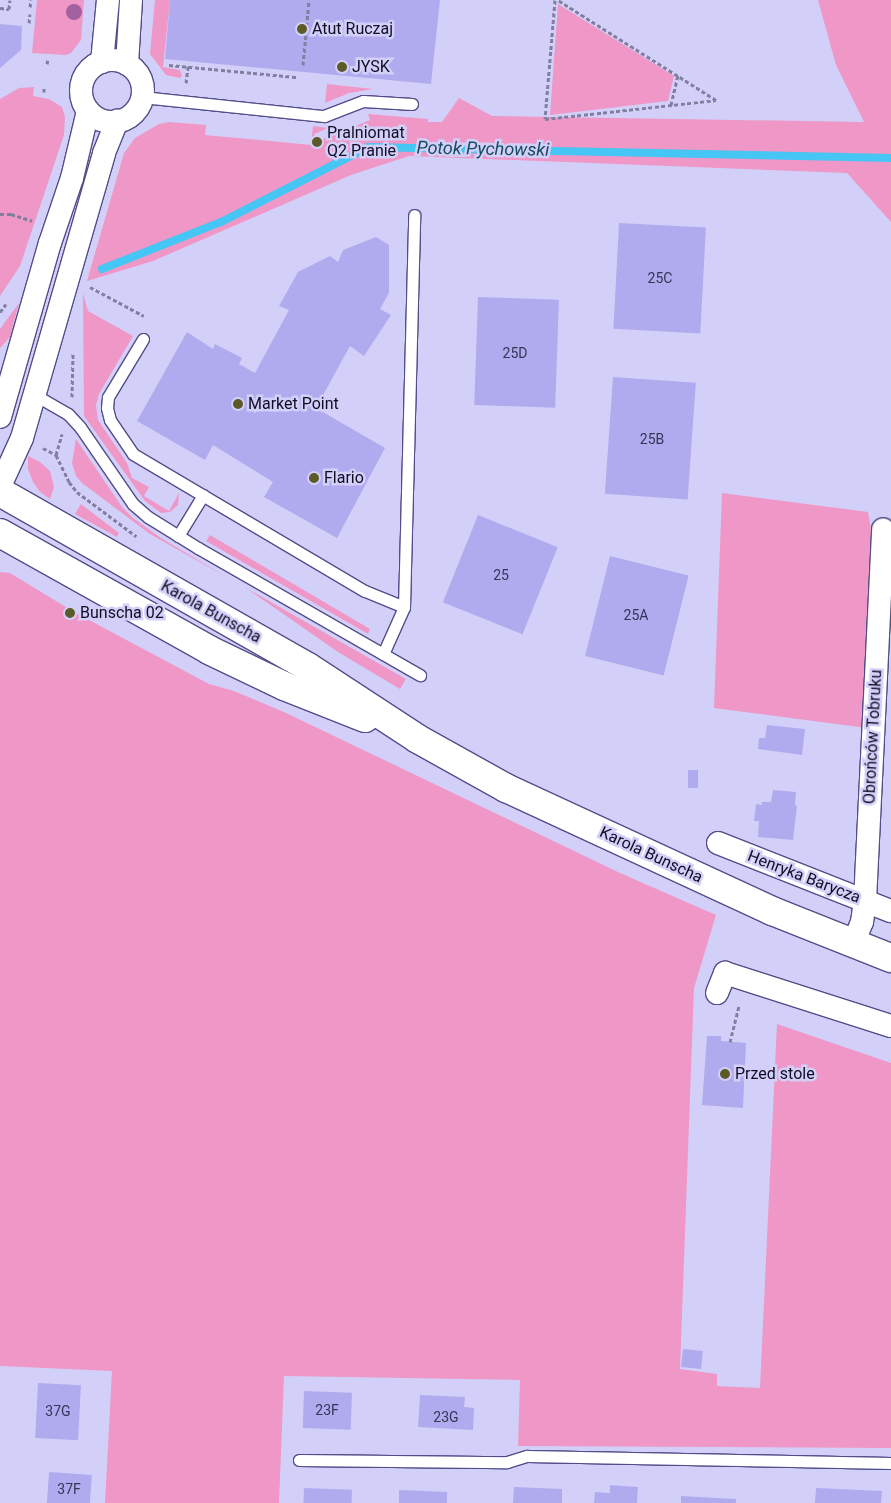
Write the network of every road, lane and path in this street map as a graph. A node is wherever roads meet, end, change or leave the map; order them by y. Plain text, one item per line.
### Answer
1 (10, 0) edge
2 (31, 0) edge
3 (108, 0) edge
4 (131, 0) edge
5 (309, 0) edge
6 (557, 0) edge
7 (0, 8) edge
8 (30, 8) dead end
9 (30, 14) dead end
10 (29, 23) dead end
11 (48, 59) dead end
12 (102, 62) junction
13 (47, 64) dead end
14 (127, 64) junction
15 (169, 65) dead end
16 (303, 65) dead end
17 (188, 66) junction
18 (236, 66) dead end
19 (236, 71) junction
20 (678, 75) junction
21 (297, 77) dead end
22 (186, 85) dead end
23 (142, 97) junction
24 (412, 104) dead end
25 (671, 105) junction
26 (88, 111) junction
27 (117, 121) junction
28 (0, 214) edge
29 (414, 215) dead end
30 (39, 223) dead end
31 (89, 286) dead end
32 (144, 316) dead end
33 (143, 339) dead end
34 (73, 346) dead end
35 (7, 364) edge
36 (35, 396) junction
37 (68, 414) junction
38 (0, 417) edge
39 (56, 455) dead end
40 (0, 486) edge
41 (0, 492) edge
42 (203, 495) junction
43 (883, 529) dead end
44 (0, 533) edge
45 (178, 536) junction
46 (404, 607) junction
47 (382, 654) junction
48 (420, 675) dead end
49 (418, 739) junction
50 (718, 843) dead end
51 (865, 901) junction
52 (891, 911) edge
53 (853, 944) junction
54 (891, 958) edge
55 (717, 993) dead end
56 (891, 1026) edge
57 (731, 1033) dead end
58 (730, 1042) dead end
59 (299, 1460) dead end
60 (891, 1463) edge

1 - 7 path
2 - 8 path
3 - 12 street
4 - 14 street
5 - 16 path
6 - 20 path
6 - 25 path
9 - 10 path
11 - 13 path
12 - 14 street
12 - 26 street
14 - 23 street
15 - 17 path
17 - 19 path
17 - 22 path
18 - 19 path
19 - 21 path
20 - 25 path
20 - 25 path
23 - 24 lane
23 - 27 street
26 - 27 street
26 - 35 street
27 - 36 street
28 - 30 path
29 - 46 lane
31 - 32 path
33 - 42 lane
34 - 37 path
35 - 38 street
36 - 37 lane
36 - 40 street
37 - 39 path
37 - 45 lane
41 - 49 main road, Karola Bunscha
42 - 45 lane
42 - 46 lane
43 - 51 street, Obrońców Tobruku
44 - 49 main road, Karola Bunscha
45 - 47 lane
46 - 47 lane
47 - 48 lane
49 - 53 main road, Karola Bunscha
50 - 51 street, Henryka Barycza
51 - 52 street, Henryka Barycza
51 - 53 street, Obrońców Tobruku
53 - 54 main road, Karola Bunscha
55 - 56 street
57 - 58 path
59 - 60 lane

